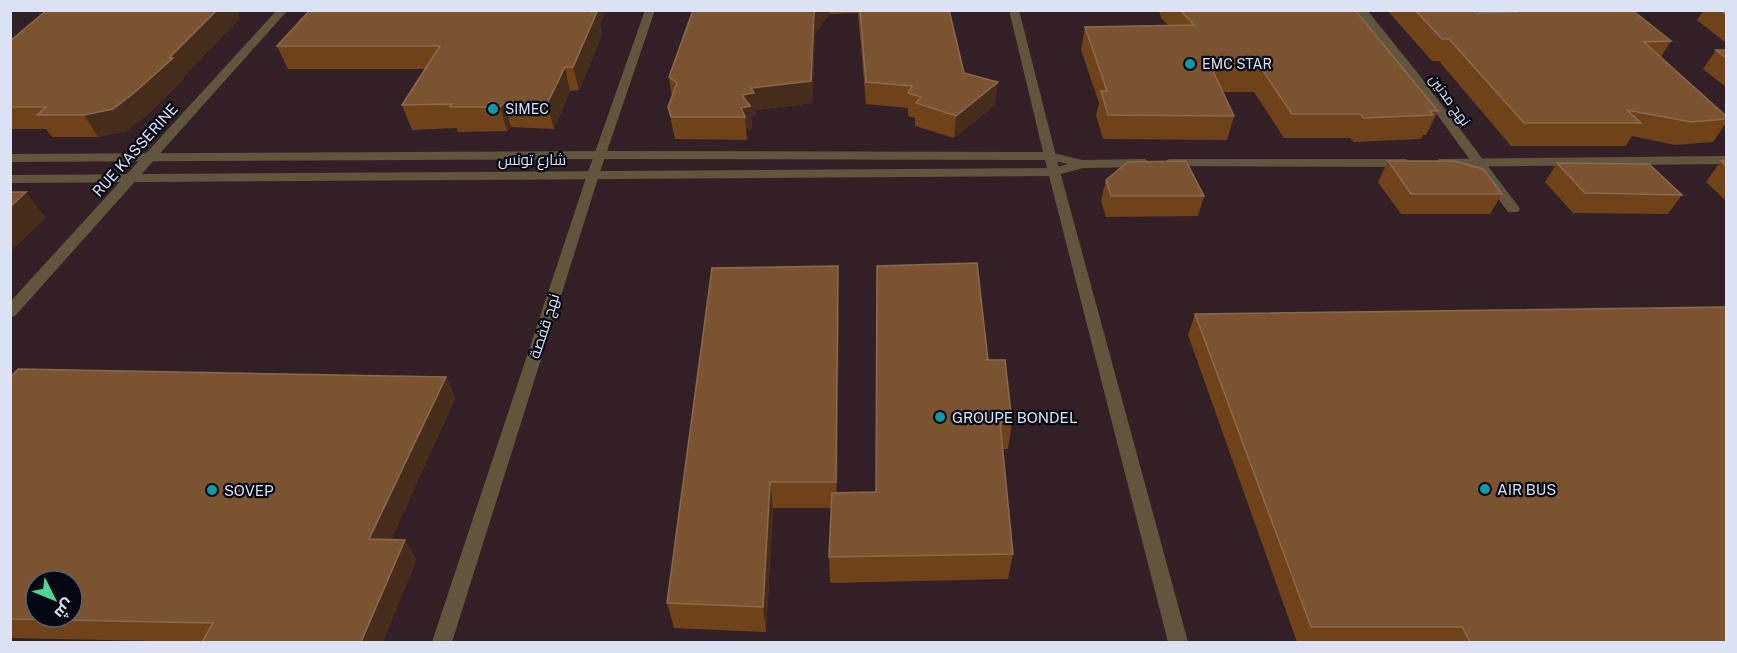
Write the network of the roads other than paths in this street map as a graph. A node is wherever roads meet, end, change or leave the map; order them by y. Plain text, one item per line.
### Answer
1 (283, 10) edge
2 (650, 10) edge
3 (1014, 10) edge
4 (1361, 10) edge
5 (602, 155) junction
6 (1050, 156) junction
7 (10, 158) edge
8 (149, 158) junction
9 (1726, 160) edge
10 (1477, 163) junction
11 (1082, 164) junction
12 (1054, 172) junction
13 (593, 175) junction
14 (10, 179) edge
15 (132, 179) junction
16 (1513, 209) dead end
17 (10, 312) edge
18 (442, 642) edge
19 (1178, 642) edge

1 - 8 street, RUE KASSERINE
2 - 5 street, نهج قفصة
3 - 6 street
4 - 10 street, نهج مدنين
5 - 6 street, شارع تونس
5 - 8 street, شارع تونس
5 - 13 street, نهج قفصة
6 - 11 street, شارع تونس
6 - 12 street
7 - 8 street, شارع تونس
8 - 15 street, RUE KASSERINE
9 - 10 street
10 - 11 street
10 - 16 street, نهج مدنين
11 - 12 street, شارع تونس
12 - 13 street, شارع تونس
12 - 19 street
13 - 15 street, شارع تونس
13 - 18 street, نهج قفصة
14 - 15 street, شارع تونس
15 - 17 street, RUE KASSERINE

